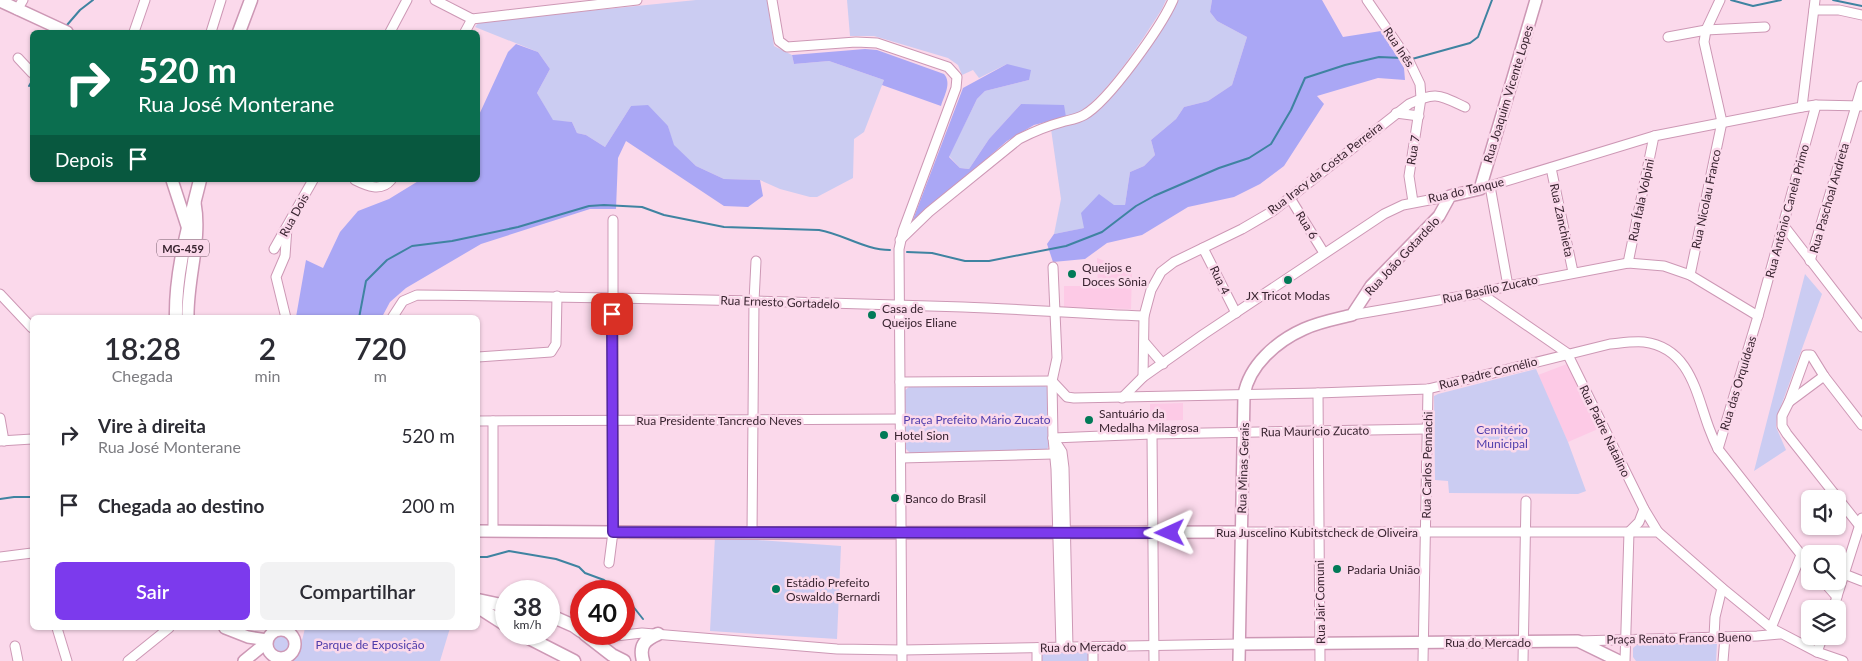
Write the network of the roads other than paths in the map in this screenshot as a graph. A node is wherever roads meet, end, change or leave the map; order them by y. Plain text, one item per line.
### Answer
1 (145, 0) edge
2 (221, 0) edge
3 (250, 0) edge
4 (407, 0) edge
5 (435, 0) edge
6 (637, 0) edge
7 (772, 0) edge
8 (1173, 0) edge
9 (1367, 0) edge
10 (1536, 0) edge
11 (1720, 0) edge
12 (0, 1) edge
13 (20, 5) edge
14 (1814, 6) edge
15 (1862, 15) edge
16 (472, 19) junction
17 (1765, 27) dead end
18 (55, 30) edge
19 (135, 30) edge
20 (212, 30) edge
21 (240, 30) edge
22 (391, 30) edge
23 (466, 30) edge
24 (1706, 30) junction
25 (1668, 37) dead end
26 (18, 58) dead end
27 (30, 69) edge
28 (1862, 86) edge
29 (1422, 98) junction
30 (1816, 105) junction
31 (1859, 106) edge
32 (1465, 107) dead end
33 (1802, 107) junction
34 (1396, 113) junction
35 (1419, 116) junction
36 (1722, 122) junction
37 (1654, 136) junction
38 (1551, 168) junction
39 (173, 182) edge
40 (199, 182) edge
41 (312, 182) edge
42 (359, 182) edge
43 (389, 182) edge
44 (1485, 187) junction
45 (1450, 196) junction
46 (1290, 198) junction
47 (194, 202) junction
48 (1413, 202) junction
49 (612, 220) dead end
50 (1784, 226) junction
51 (287, 227) junction
52 (188, 229) junction
53 (900, 240) junction
54 (195, 245) junction
55 (1204, 248) junction
56 (274, 249) dead end
57 (1324, 253) junction
58 (756, 260) dead end
59 (1810, 261) junction
60 (1628, 263) junction
61 (1053, 268) dead end
62 (1573, 272) junction
63 (1690, 275) junction
64 (1508, 286) junction
65 (1480, 293) junction
66 (0, 294) edge
67 (557, 296) junction
68 (612, 297) junction
69 (754, 301) junction
70 (899, 306) junction
71 (1055, 313) junction
72 (1236, 313) junction
73 (176, 315) edge
74 (188, 315) edge
75 (285, 315) edge
76 (394, 315) edge
77 (1352, 315) junction
78 (1144, 316) junction
79 (1758, 316) junction
80 (1861, 323) edge
81 (30, 326) edge
82 (1145, 342) junction
83 (1568, 353) junction
84 (480, 357) edge
85 (1163, 364) junction
86 (1824, 376) junction
87 (1143, 377) junction
88 (1052, 381) junction
89 (900, 382) junction
90 (1428, 389) junction
91 (1318, 393) junction
92 (1244, 395) junction
93 (1122, 398) junction
94 (1789, 402) junction
95 (0, 418) edge
96 (900, 419) junction
97 (613, 420) junction
98 (753, 420) junction
99 (493, 421) junction
100 (480, 422) edge
101 (1862, 425) edge
102 (1427, 429) junction
103 (1318, 431) junction
104 (1244, 432) junction
105 (1152, 434) junction
106 (1053, 438) junction
107 (30, 439) edge
108 (2, 441) edge
109 (1718, 450) junction
110 (1053, 454) junction
111 (901, 458) junction
112 (1526, 501) dead end
113 (1644, 509) junction
114 (1860, 522) edge
115 (480, 531) edge
116 (493, 531) junction
117 (613, 532) junction
118 (1241, 532) junction
119 (1319, 532) junction
120 (1426, 532) junction
121 (1526, 532) junction
122 (1629, 532) junction
123 (1658, 532) junction
124 (752, 533) junction
125 (901, 533) junction
126 (1152, 533) junction
127 (1062, 534) junction
128 (30, 553) edge
129 (1801, 555) joint
130 (0, 557) edge
131 (609, 563) dead end
132 (1846, 568) edge
133 (1846, 575) edge
134 (1862, 581) edge
135 (1722, 588) junction
136 (1831, 590) edge
137 (1839, 590) edge
138 (1837, 597) junction
139 (480, 600) edge
140 (1836, 600) edge
141 (495, 604) edge
142 (480, 608) edge
143 (495, 618) edge
144 (1771, 628) junction
145 (58, 630) edge
146 (167, 630) edge
147 (230, 630) edge
148 (277, 630) edge
149 (284, 630) edge
150 (299, 630) edge
151 (635, 634) edge
152 (658, 634) junction
153 (1780, 634) junction
154 (1714, 637) junction
155 (1724, 637) junction
156 (1626, 640) junction
157 (1578, 641) junction
158 (267, 642) junction
159 (1320, 642) junction
160 (1424, 642) junction
161 (1524, 642) junction
162 (1239, 644) junction
163 (544, 645) edge
164 (599, 645) edge
165 (1153, 645) junction
166 (1820, 645) edge
167 (15, 646) dead end
168 (295, 647) junction
169 (1065, 647) junction
170 (1092, 647) junction
171 (1037, 648) junction
172 (902, 650) junction
173 (1817, 652) junction
174 (275, 660) edge
175 (18, 661) edge
176 (67, 661) edge
177 (128, 661) edge
178 (244, 661) edge
179 (574, 661) edge
180 (624, 661) edge
181 (642, 661) edge
182 (902, 661) edge
183 (1037, 661) edge
184 (1093, 661) edge
185 (1154, 661) edge
186 (1238, 661) edge
187 (1320, 661) edge
188 (1423, 661) edge
189 (1523, 661) edge
190 (1619, 661) edge
191 (1626, 661) edge
192 (1723, 661) edge
193 (1843, 661) edge

1 - 19 street
2 - 20 street
3 - 21 main road
4 - 22 street
5 - 16 street
6 - 16 street
7 - 53 street
8 - 53 street
9 - 29 street, Rua Inês
10 - 44 street, Rua Joaquim Vicente Lopes
11 - 24 street
12 - 13 street
13 - 18 street
14 - 15 street
14 - 33 street
16 - 23 street
17 - 24 street
24 - 25 street
24 - 36 street
26 - 27 street
28 - 31 street, Rua Paschoal Andreta
29 - 32 street, Rua Iracy da Costa Perreira
29 - 34 street, Rua Iracy da Costa Perreira
29 - 35 street, Rua 7
30 - 31 street, Rua do Tanque
30 - 33 street, Rua do Tanque
30 - 50 street, Rua Antônio Canela Primo
31 - 59 street, Rua Paschoal Andreta
33 - 36 street, Rua do Tanque
34 - 35 street, Rua Iracy da Costa Perreira
34 - 46 street, Rua Iracy da Costa Perreira
35 - 48 street, Rua 7
36 - 37 street, Rua do Tanque
36 - 63 street, Rua Nicolau Franco
37 - 38 street, Rua do Tanque
37 - 60 street, Rua Ítala Volpini
38 - 44 street, Rua do Tanque
38 - 62 street, Rua Zanchieta
39 - 52 street
40 - 47 main road, MG-459
41 - 51 street, Rua Dois
42 - 43 street
44 - 45 street, Rua do Tanque
44 - 64 street, Rua Joaquim Vicente Lopes
45 - 48 street, Rua do Tanque
45 - 77 street, Rua João Gotardelo
46 - 55 street, Rua Iracy da Costa Perreira
46 - 57 street, Rua 6
47 - 52 main road, MG-459
47 - 54 street
48 - 57 street, Rua do Tanque
49 - 68 street
50 - 59 street
50 - 79 street, Rua Antônio Canela Primo
51 - 56 street, Rua Dois
51 - 75 street
52 - 54 main road
52 - 73 main road, MG-459
53 - 70 street
54 - 74 street
55 - 72 street, Rua 4
55 - 78 street, Rua Iracy da Costa Perreira
57 - 72 street, Rua do Tanque
58 - 69 street
59 - 80 street
60 - 62 street, Rua Basílio Zucato
60 - 63 street, Rua Basílio Zucato
61 - 71 street
62 - 64 street, Rua Basílio Zucato
63 - 79 street, Rua Basílio Zucato
64 - 65 street, Rua Basílio Zucato
65 - 77 street, Rua Basílio Zucato
65 - 83 street
66 - 81 street
67 - 68 street, Rua Ernesto Gortadelo
67 - 76 street, Rua Ernesto Gortadelo
67 - 84 street
68 - 69 street, Rua Ernesto Gortadelo
68 - 97 street
69 - 70 street, Rua Ernesto Gortadelo
69 - 98 street
70 - 71 street, Rua Ernesto Gortadelo
70 - 89 street
71 - 78 street, Rua Ernesto Gortadelo
71 - 88 street
72 - 85 street, Rua do Tanque
77 - 92 street, Rua Basílio Zucato
78 - 82 street, Rua Iracy da Costa Perreira
79 - 109 street, Rua das Orquídeas
82 - 85 street
82 - 87 street, Rua Iracy da Costa Perreira
83 - 90 street, Rua Padre Cornélio
83 - 109 street, Rua Padre Cornélio
83 - 113 street, Rua Padre Natalino
85 - 87 street, Rua do Tanque
86 - 94 street
86 - 94 street
86 - 101 street
87 - 93 street, Rua do Tanque
88 - 89 street
88 - 93 street, Rua Padre Cornélio
88 - 106 street
89 - 96 street
90 - 91 street, Rua Padre Cornélio
90 - 102 street, Rua Carlos Pennachi
91 - 92 street, Rua Padre Cornélio
91 - 103 street, Rua Jair Comuni
92 - 93 street, Rua Padre Cornélio
92 - 104 street, Rua Minas Gerais
94 - 114 street
95 - 108 street
96 - 98 street, Rua Presidente Tancredo Neves
96 - 111 street
97 - 98 street, Rua Presidente Tancredo Neves
97 - 99 street, Rua Presidente Tancredo Neves
97 - 117 street
98 - 124 street
99 - 100 street, Rua Presidente Tancredo Neves
99 - 116 street
102 - 103 street, Rua Maurício Zucato
102 - 120 street, Rua Carlos Pennachi
103 - 104 street, Rua Maurício Zucato
103 - 119 street, Rua Jair Comuni
104 - 105 street, Rua Maurício Zucato
104 - 118 street, Rua Minas Gerais
105 - 106 street, Rua Maurício Zucato
105 - 126 street
106 - 110 street
106 - 127 street
107 - 108 street
109 - 129 street, Rua Padre Cornélio
110 - 111 street
110 - 127 street
111 - 125 street
112 - 121 street
113 - 122 street
113 - 123 street, Rua Padre Natalino
114 - 132 street
115 - 116 street, Rua Juscelino Kubitstcheck de Oliveira
116 - 117 street, Rua Juscelino Kubitstcheck de Oliveira
117 - 124 street, Rua Juscelino Kubitstcheck de Oliveira
117 - 131 street
118 - 119 street, Rua Juscelino Kubitstcheck de Oliveira
118 - 126 street, Rua Juscelino Kubitstcheck de Oliveira
118 - 162 street, Rua Minas Gerais
119 - 120 street, Rua Juscelino Kubitstcheck de Oliveira
119 - 159 street, Rua Jair Comuni
120 - 121 street, Rua Juscelino Kubitstcheck de Oliveira
120 - 160 street, Rua Carlos Pennachi
121 - 122 street, Rua Juscelino Kubitstcheck de Oliveira
121 - 161 street
122 - 123 street, Rua Juscelino Kubitstcheck de Oliveira
122 - 156 street
123 - 135 street
124 - 125 street, Rua Juscelino Kubitstcheck de Oliveira
125 - 127 street, Rua Juscelino Kubitstcheck de Oliveira
125 - 172 street
126 - 127 street, Rua Juscelino Kubitstcheck de Oliveira
126 - 165 street
127 - 169 street
128 - 130 street
129 - 144 street
133 - 134 street
135 - 144 street
135 - 154 street
136 - 138 street
137 - 138 street
138 - 140 street
139 - 141 main road
142 - 143 main road
144 - 153 street
145 - 176 street
146 - 177 street
147 - 158 street
148 - 158 street
149 - 168 street
150 - 168 street
151 - 152 street, Rua do Mercado
152 - 172 street, Rua do Mercado
152 - 181 main road
153 - 155 street, Praça Renato Franco Bueno
153 - 173 street
154 - 155 street, Praça Renato Franco Bueno
154 - 156 street, Praça Renato Franco Bueno
155 - 192 street
156 - 157 street, Praça Renato Franco Bueno
156 - 191 street
157 - 161 street, Rua do Mercado
157 - 190 street
158 - 174 street
158 - 178 street
159 - 160 street, Rua do Mercado
159 - 162 street, Rua do Mercado
159 - 187 street, Rua Jair Comuni
160 - 161 street, Rua do Mercado
160 - 188 street, Rua Carlos Pennachi
161 - 189 street
162 - 165 street, Rua do Mercado
162 - 186 street, Rua Minas Gerais
163 - 179 main road
164 - 180 main road
165 - 170 street, Rua do Mercado
165 - 185 street
166 - 173 street
167 - 175 street
168 - 174 street
169 - 170 street, Rua do Mercado
169 - 171 street, Rua do Mercado
170 - 184 street
171 - 172 street, Rua do Mercado
171 - 183 street
172 - 182 street
173 - 193 street

